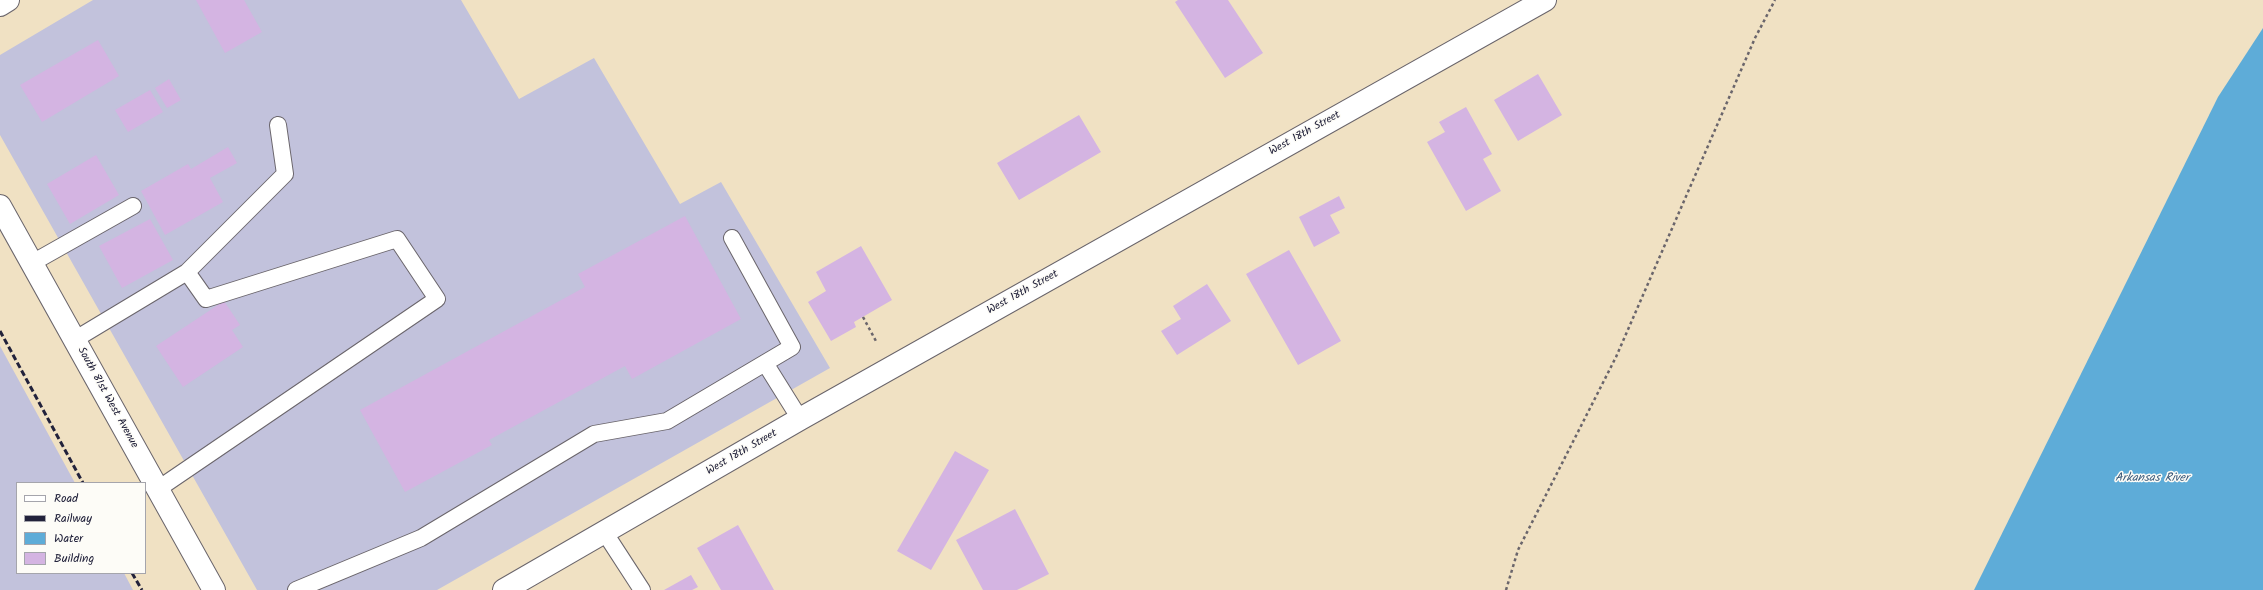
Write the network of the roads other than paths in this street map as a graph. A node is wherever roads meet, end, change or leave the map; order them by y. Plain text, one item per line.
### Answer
1 (8, 0) edge
2 (1544, 0) edge
3 (0, 4) edge
4 (1510, 8) edge
5 (278, 125) dead end
6 (0, 206) edge
7 (133, 206) dead end
8 (732, 238) dead end
9 (32, 263) junction
10 (187, 272) junction
11 (74, 340) junction
12 (765, 363) junction
13 (800, 419) junction
14 (158, 489) junction
15 (605, 533) junction
16 (214, 590) edge
17 (296, 590) edge
18 (504, 590) edge
19 (642, 590) edge

1 - 3 street
2 - 4 street, West 18th Street
4 - 13 street, West 18th Street
5 - 10 lane
6 - 9 street, South 81st West Avenue
7 - 9 lane
8 - 12 lane
9 - 11 street, South 81st West Avenue
10 - 11 lane
10 - 14 lane
11 - 14 street, South 81st West Avenue
12 - 13 lane
12 - 17 lane
13 - 15 street, West 18th Street
14 - 16 street, South 81st West Avenue
15 - 18 street, West 18th Street
15 - 19 lane

